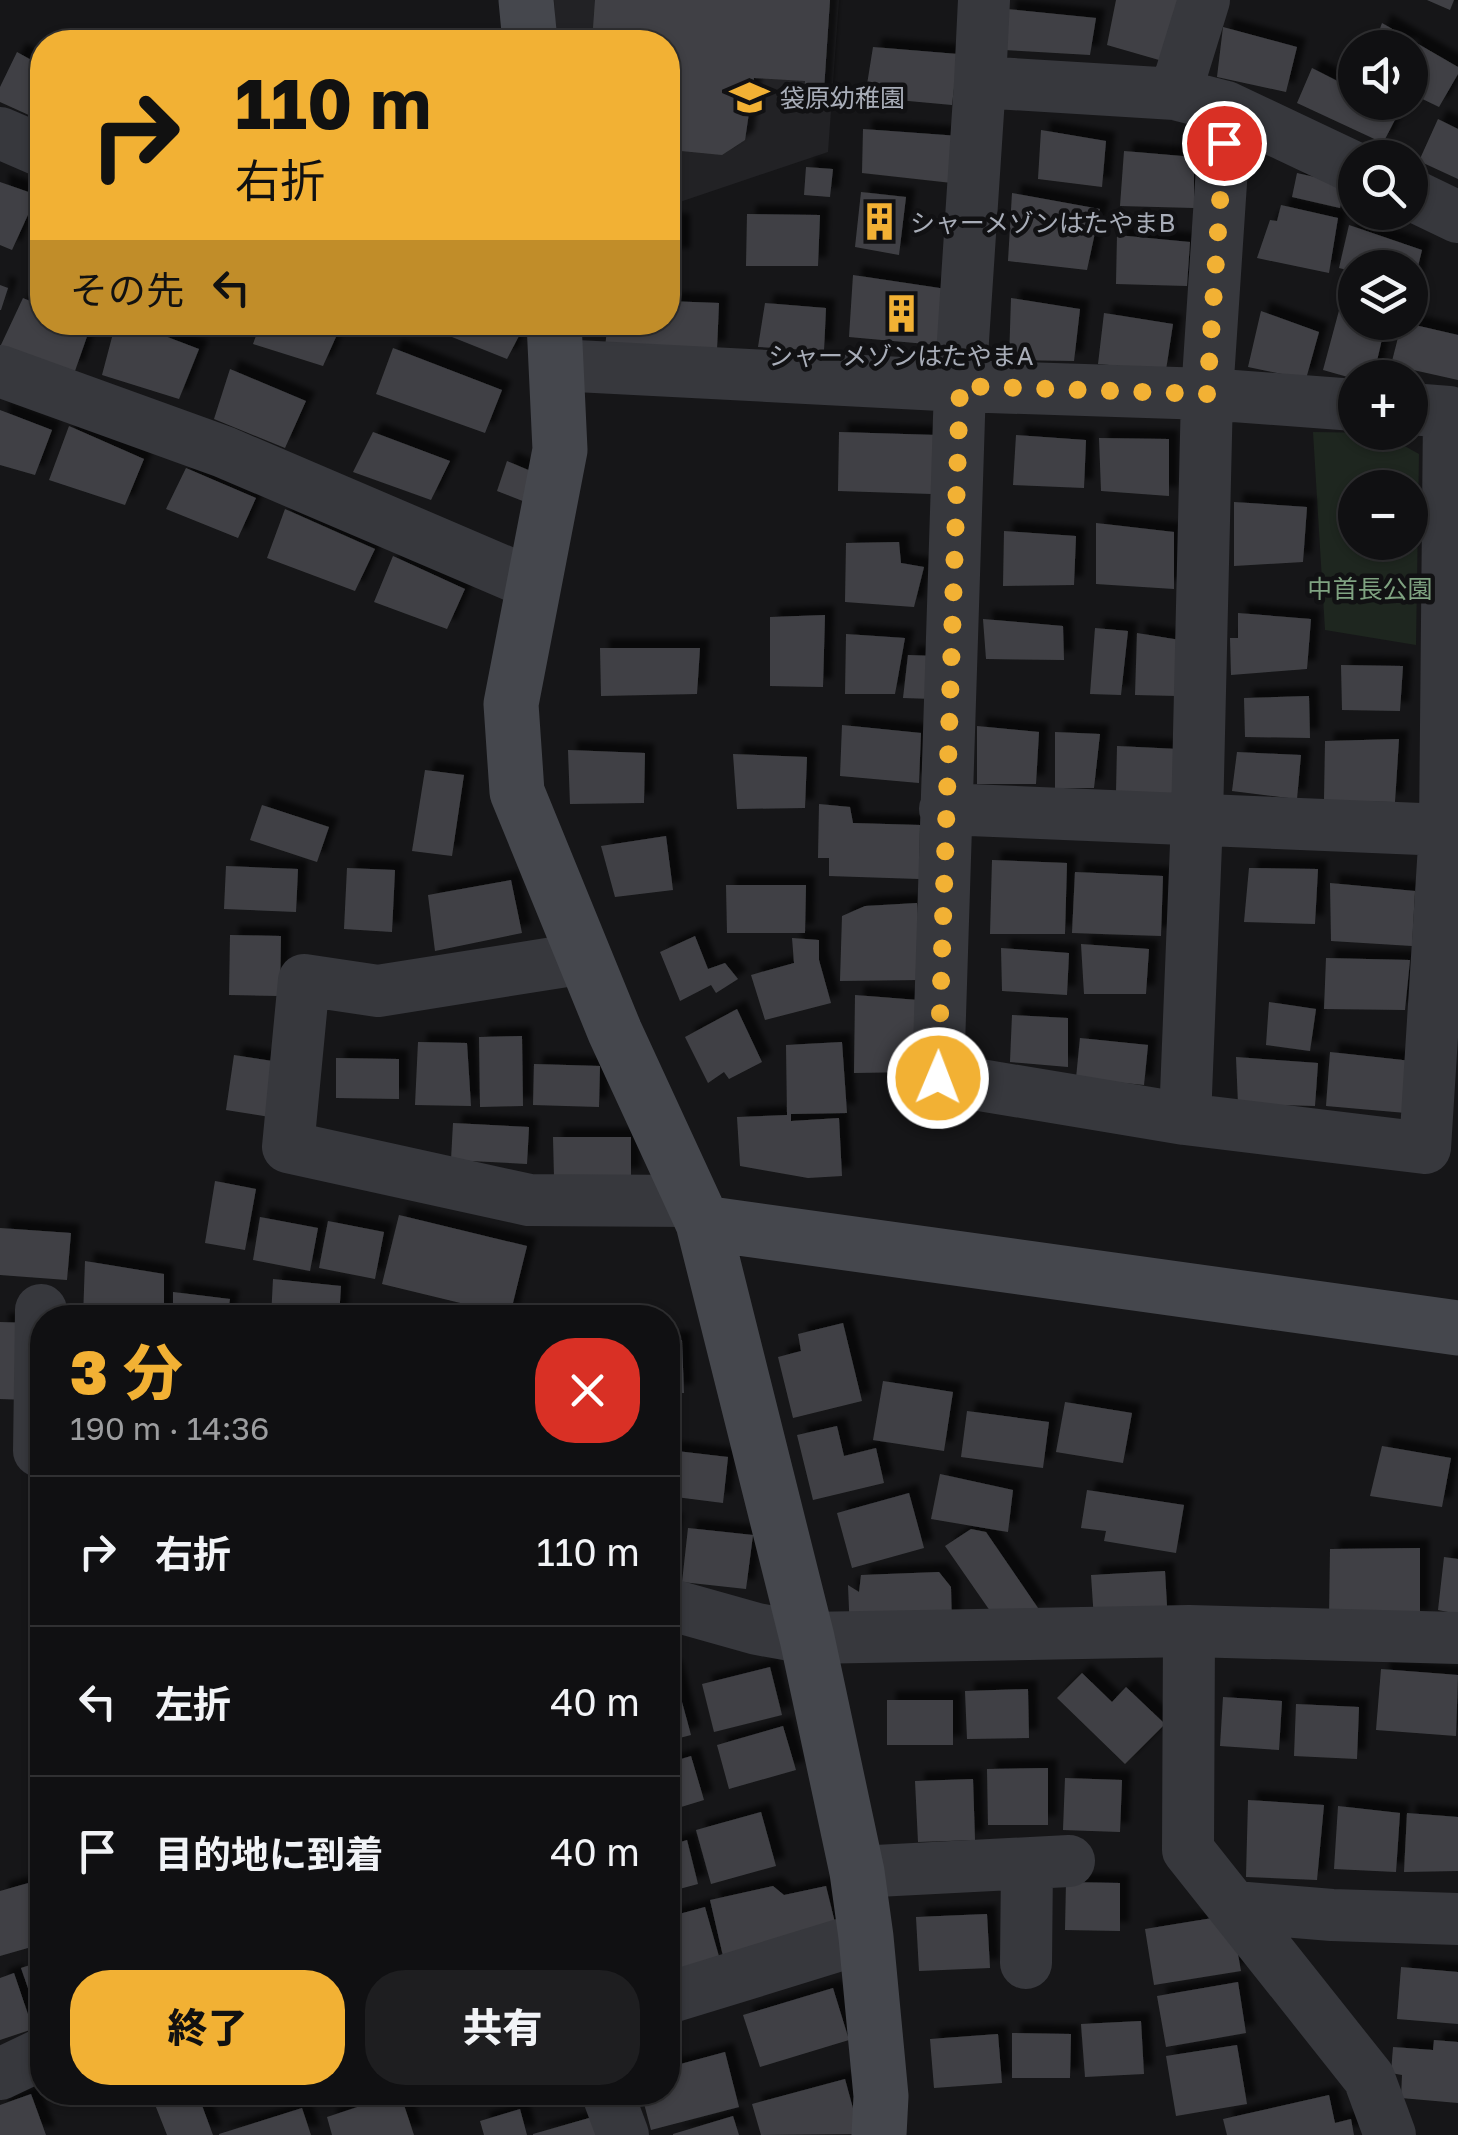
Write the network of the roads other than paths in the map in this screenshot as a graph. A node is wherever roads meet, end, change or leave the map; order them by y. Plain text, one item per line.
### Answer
1 (526, 0) edge
2 (984, 0) edge
3 (1204, 0) edge
4 (529, 30) edge
5 (980, 82) junction
6 (1175, 94) junction
7 (1226, 107) junction
8 (0, 133) edge
9 (30, 146) edge
10 (1338, 160) edge
11 (1428, 202) edge
12 (1458, 216) edge
13 (555, 344) edge
14 (0, 371) edge
15 (960, 386) junction
16 (1207, 394) junction
17 (1338, 404) edge
18 (1428, 410) edge
19 (1453, 560) edge
20 (533, 584) junction
21 (945, 809) junction
22 (1196, 819) junction
23 (1444, 830) junction
24 (585, 958) junction
25 (1184, 1119) junction
26 (698, 1212) junction
27 (1458, 1328) edge
28 (30, 1418) edge
29 (27, 1448) edge
30 (680, 1607) edge
31 (1189, 1631) junction
32 (807, 1638) junction
33 (1458, 1638) edge
34 (856, 1872) junction
35 (1235, 1907) junction
36 (1458, 1919) edge
37 (866, 1936) junction
38 (1026, 1963) dead end
39 (680, 1994) edge
40 (30, 2060) edge
41 (0, 2074) edge
42 (612, 2105) edge
43 (623, 2135) edge
44 (879, 2135) edge
45 (1390, 2135) edge

1 - 4 street
2 - 5 street
3 - 6 street
5 - 6 street
5 - 15 street
6 - 7 street
7 - 10 street
7 - 16 street
8 - 9 street
11 - 12 street
13 - 15 street
13 - 20 street
14 - 20 street
15 - 16 street
15 - 21 street
16 - 17 street
16 - 22 street
18 - 19 street
19 - 23 street
20 - 24 street
21 - 22 street
21 - 25 street
22 - 23 street
22 - 25 street
23 - 25 street
24 - 26 street
24 - 26 street
26 - 27 street
26 - 32 street
28 - 29 street
30 - 32 street
31 - 32 street
31 - 33 street
31 - 35 street
32 - 34 street
34 - 37 street
34 - 38 street
35 - 36 street
35 - 45 street
37 - 39 street
37 - 44 street
40 - 41 street
42 - 43 street

